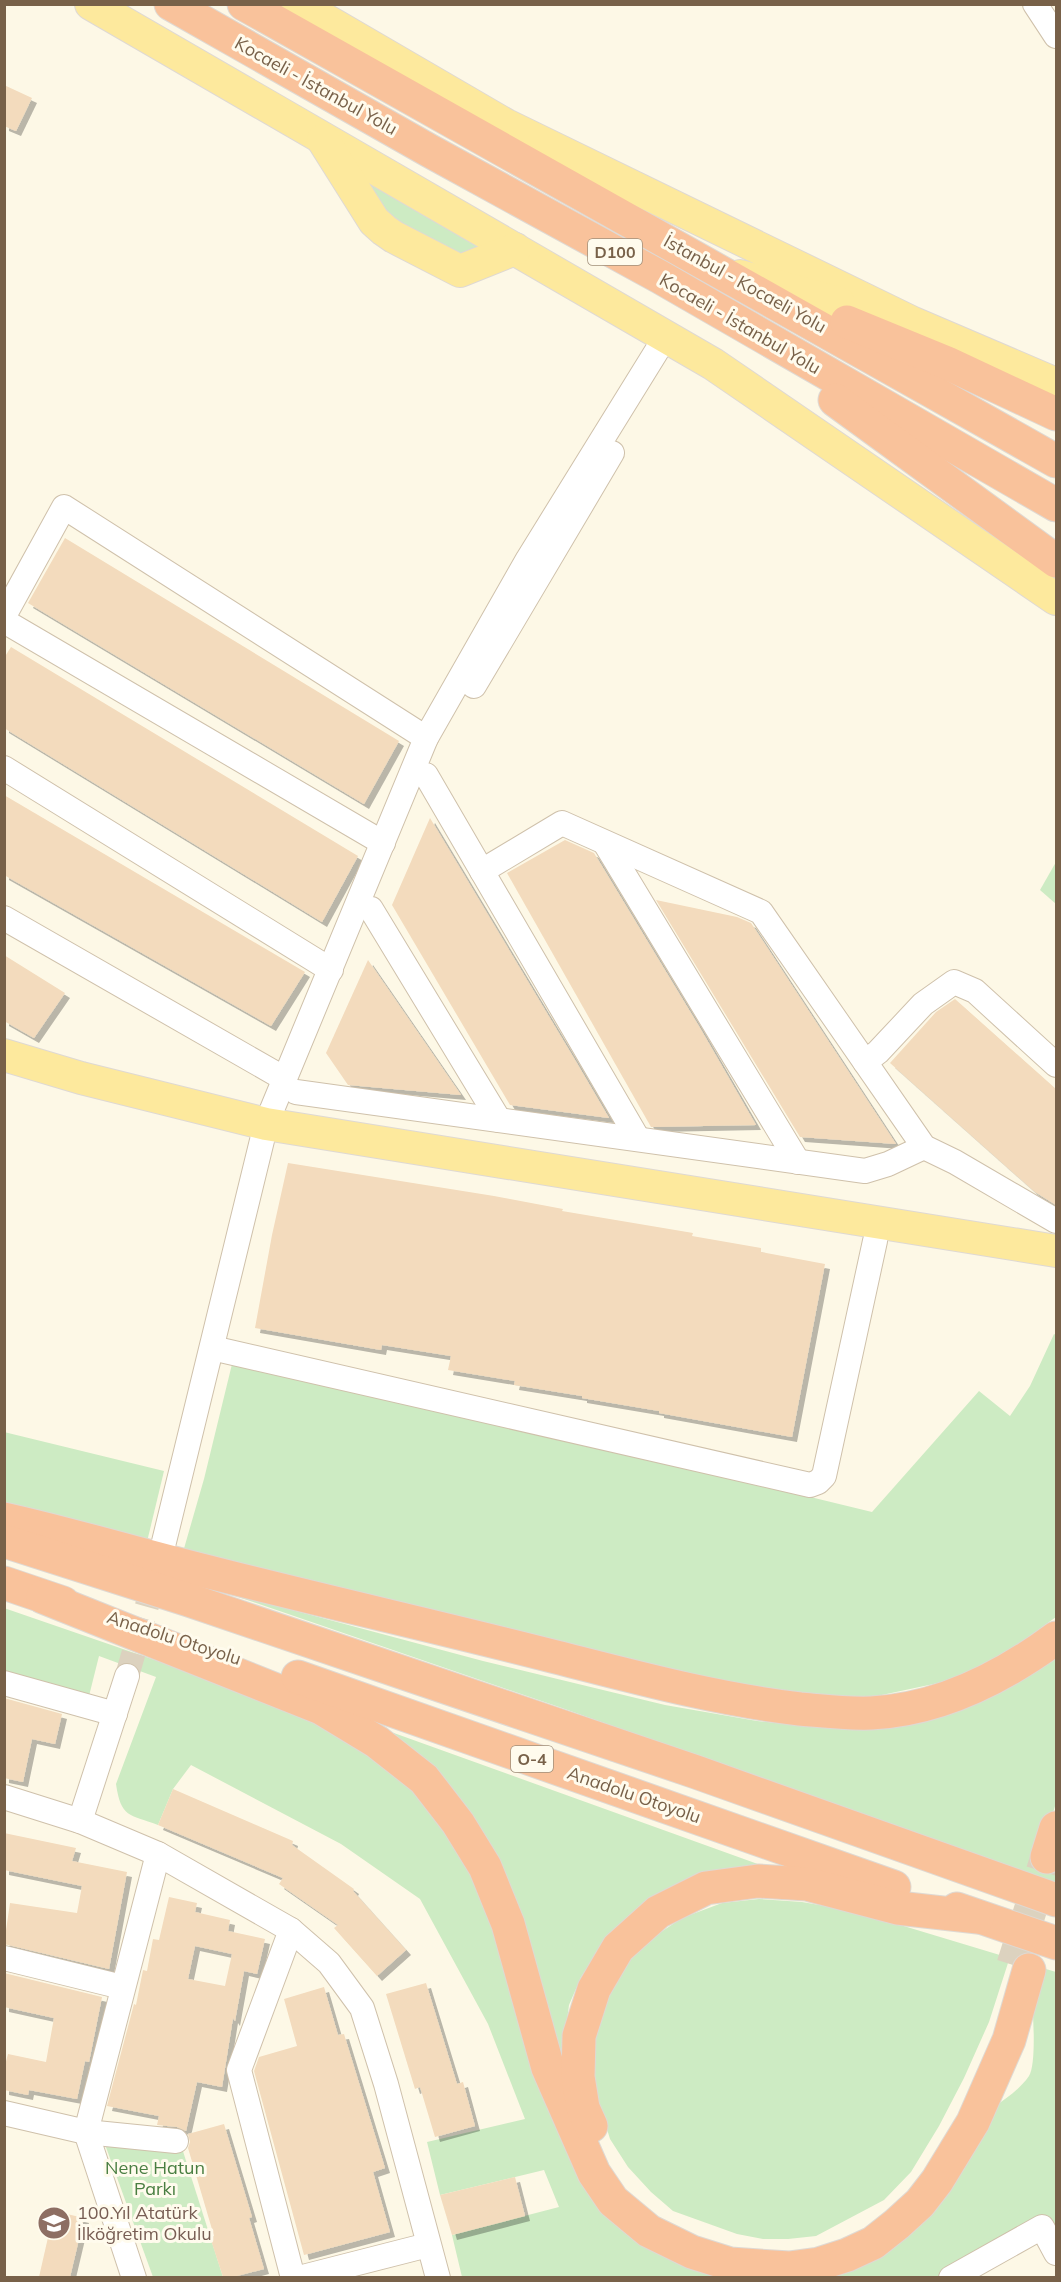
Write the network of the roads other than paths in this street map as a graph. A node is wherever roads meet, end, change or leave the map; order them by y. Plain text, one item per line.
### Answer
1 (91, 4) edge
2 (171, 4) edge
3 (244, 4) edge
4 (298, 4) edge
5 (1035, 4) edge
6 (1056, 36) edge
7 (506, 125) junction
8 (321, 137) junction
9 (659, 236) junction
10 (515, 249) junction
11 (722, 272) junction
12 (660, 277) junction
13 (913, 323) junction
14 (672, 339) junction
15 (1056, 384) edge
16 (1056, 414) edge
17 (1056, 460) edge
18 (1056, 505) edge
19 (1056, 561) edge
20 (1056, 584) edge
21 (1056, 599) edge
22 (4, 616) edge
23 (4, 621) edge
24 (426, 738) junction
25 (4, 768) edge
26 (426, 775) junction
27 (383, 843) junction
28 (605, 843) junction
29 (482, 871) junction
30 (371, 909) junction
31 (4, 918) edge
32 (331, 969) junction
33 (4, 1055) edge
34 (865, 1062) junction
35 (1056, 1065) edge
36 (4, 1078) edge
37 (291, 1085) junction
38 (500, 1120) junction
39 (271, 1136) junction
40 (639, 1139) junction
41 (924, 1147) junction
42 (798, 1162) junction
43 (1056, 1221) edge
44 (875, 1241) junction
45 (1056, 1251) edge
46 (1056, 1270) edge
47 (218, 1350) junction
48 (4, 1519) edge
49 (4, 1541) edge
50 (4, 1584) edge
51 (43, 1597) junction
52 (1056, 1638) edge
53 (127, 1676) tunnel mouth
54 (4, 1683) edge
55 (115, 1714) junction
56 (4, 1797) edge
57 (80, 1821) junction
58 (158, 1854) junction
59 (1056, 1900) edge
60 (978, 1917) junction
61 (291, 1930) junction
62 (1056, 1943) edge
63 (4, 1958) edge
64 (122, 1987) junction
65 (4, 2113) edge
66 (86, 2132) junction
67 (176, 2141) dead end
68 (428, 2245) junction
69 (1056, 2253) edge
70 (134, 2277) edge
71 (293, 2277) edge
72 (299, 2277) edge
73 (438, 2277) edge
74 (951, 2277) edge

1 - 8 main road
2 - 12 highway, Kocaeli - İstanbul Yolu / D100
3 - 9 highway, İstanbul - Kocaeli Yolu / D100
4 - 7 main road
5 - 6 street
7 - 9 main road
7 - 13 main road
8 - 10 main road
8 - 10 main road
9 - 11 highway, İstanbul - Kocaeli Yolu / D100
10 - 14 main road
11 - 13 main road
11 - 16 highway
11 - 17 highway, İstanbul - Kocaeli Yolu / D100
12 - 18 highway, Kocaeli - İstanbul Yolu / D100
12 - 19 highway
13 - 15 main road
14 - 20 main road
14 - 21 main road
14 - 24 street
14 - 26 street
22 - 24 street
23 - 27 street
24 - 27 street
25 - 32 street
26 - 29 street
26 - 30 street
27 - 32 street
28 - 29 street
28 - 34 street
28 - 42 street
29 - 40 street
30 - 37 street
30 - 38 street
31 - 37 street
32 - 37 street
33 - 39 main road
34 - 35 street
34 - 41 street
36 - 39 main road
37 - 38 street
37 - 39 street
38 - 40 street
39 - 44 main road
39 - 45 main road
39 - 47 street
40 - 42 street
41 - 42 street
41 - 43 street
44 - 46 main road
44 - 47 street
47 - 47 street
48 - 52 highway
49 - 59 highway, O-4
50 - 51 highway, Anadolu Otoyolu / O-4
51 - 60 highway, Anadolu Otoyolu / O-4
51 - 60 highway
53 - 55 street
54 - 55 street
55 - 57 street
56 - 57 street
57 - 58 street
58 - 61 street
58 - 64 street
60 - 62 highway, Anadolu Otoyolu / O-4
61 - 68 street
61 - 71 street
63 - 64 street
64 - 66 street
65 - 66 street
66 - 67 street
66 - 70 street
68 - 72 street
68 - 73 street
69 - 74 street

